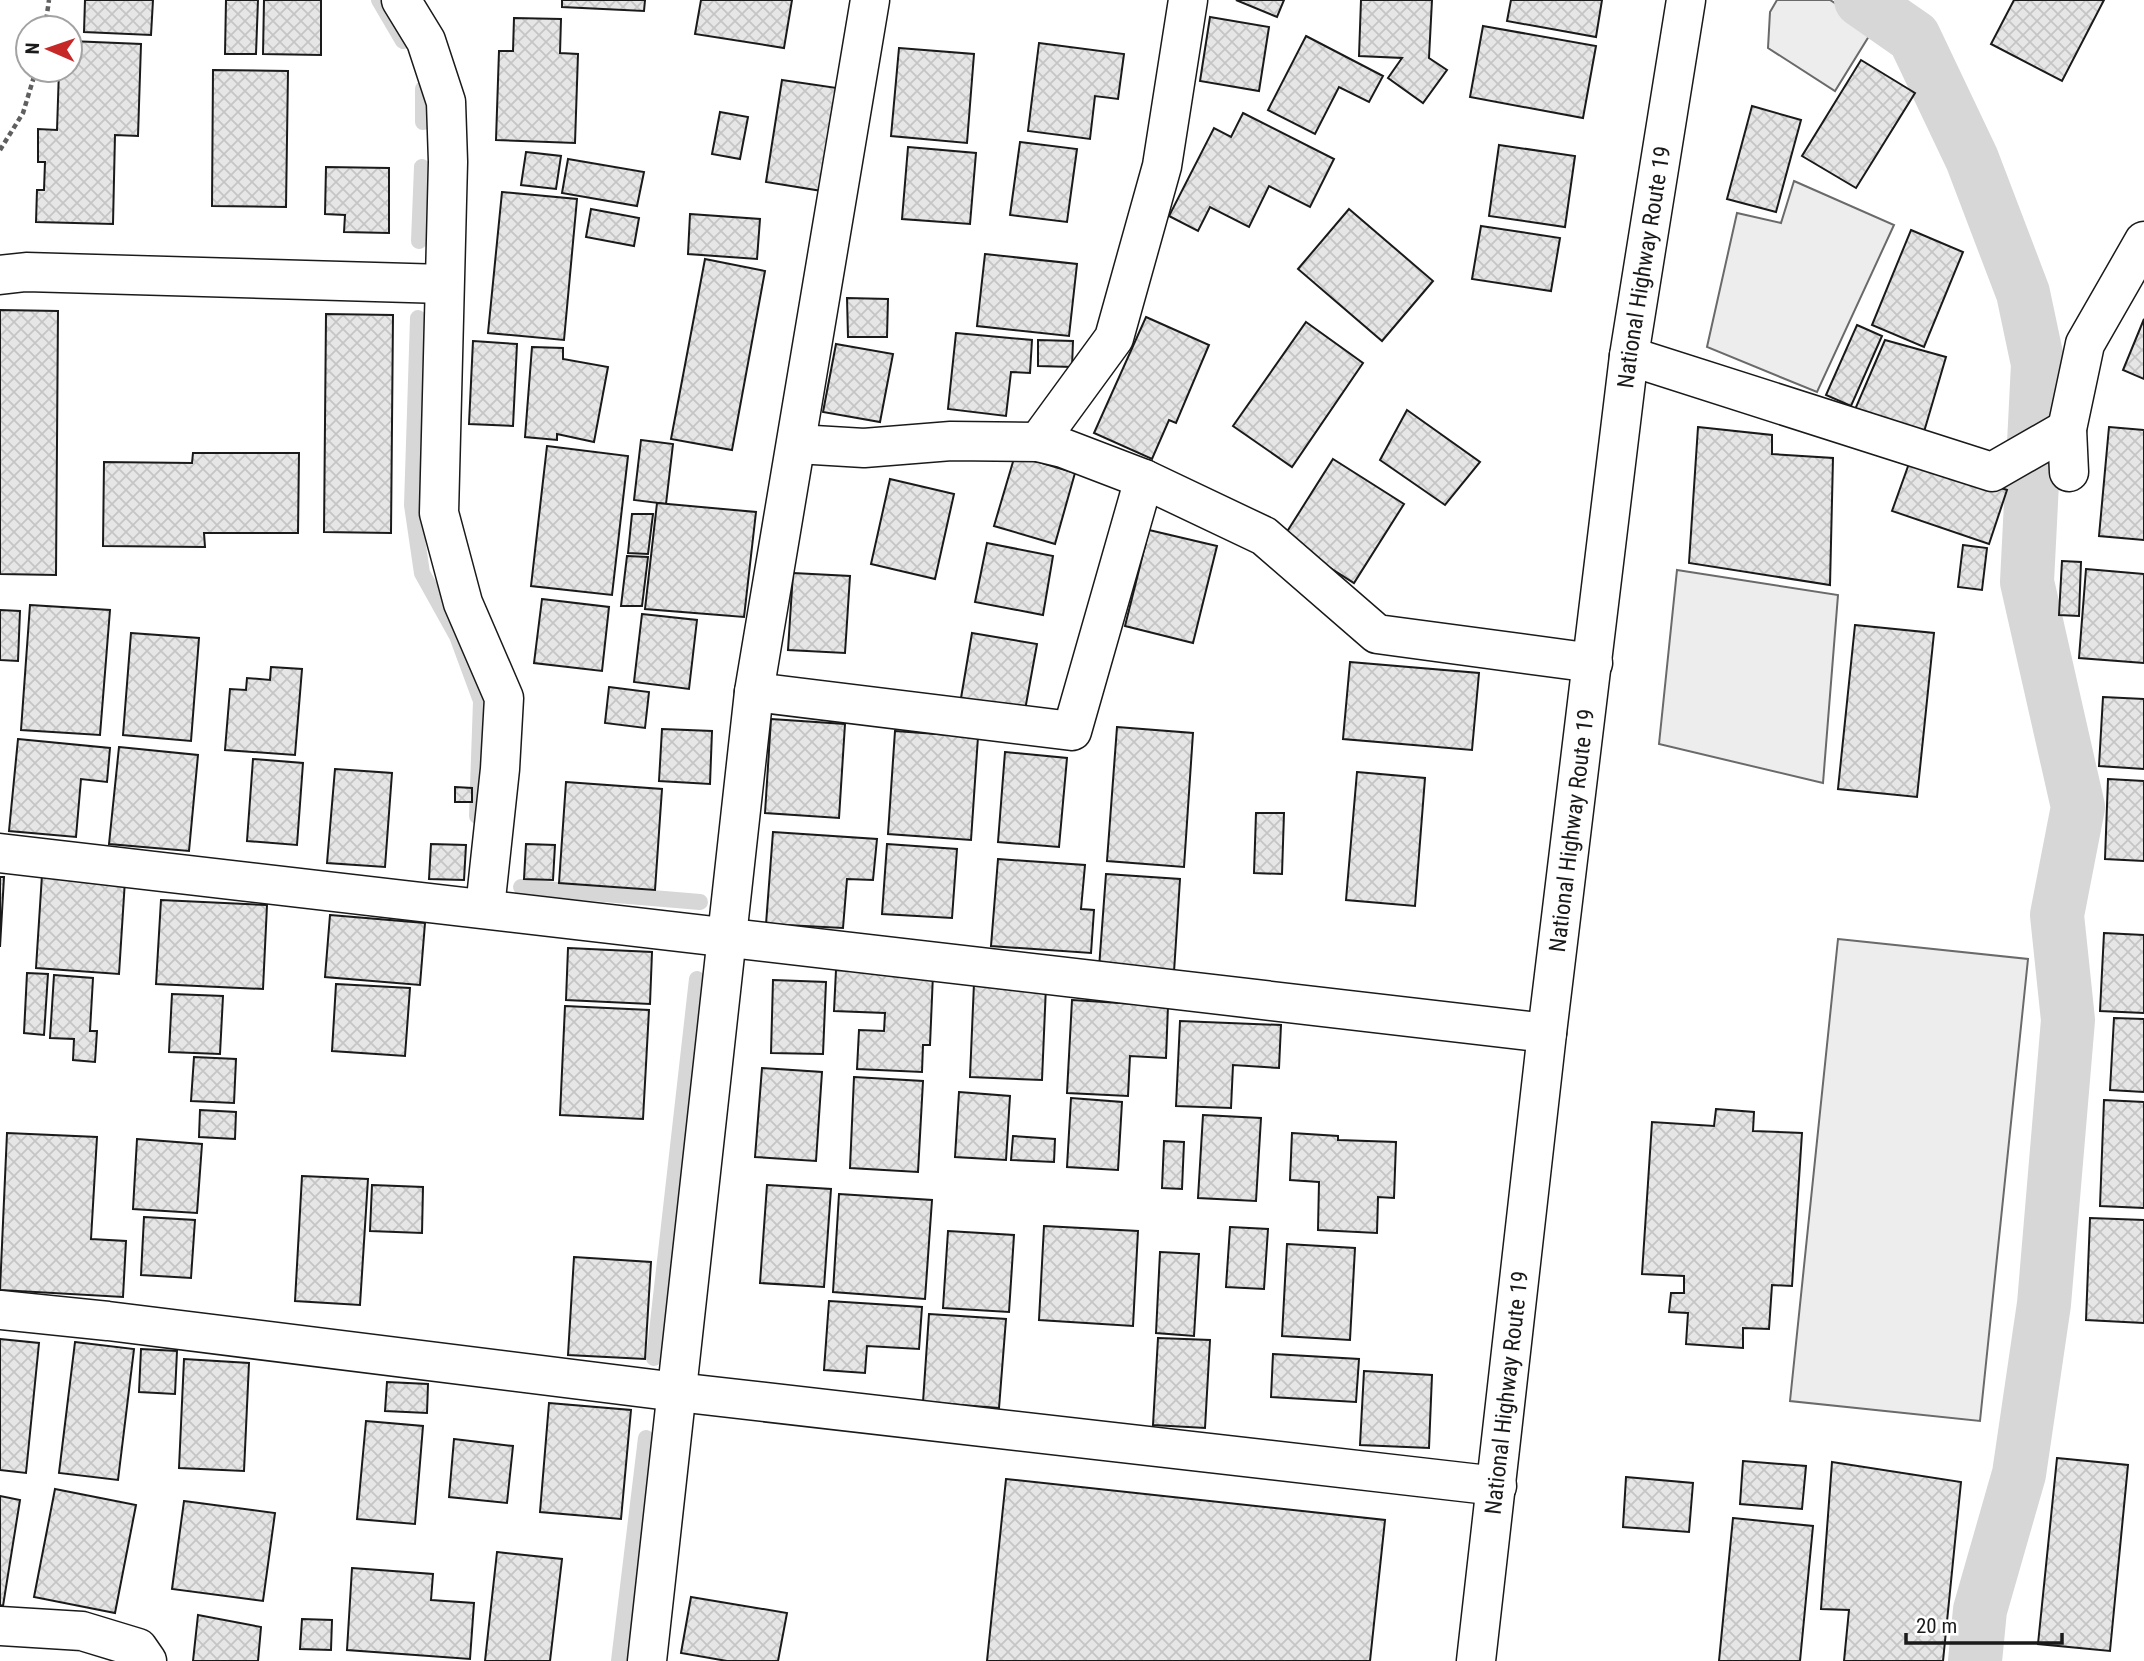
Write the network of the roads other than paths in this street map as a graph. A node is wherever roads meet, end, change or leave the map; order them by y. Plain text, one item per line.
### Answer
1 (401, 0) edge
2 (870, 0) edge
3 (1188, 0) edge
4 (1686, 0) edge
5 (2144, 241) edge
6 (0, 275) edge
7 (444, 284) junction
8 (1629, 356) junction
9 (2061, 432) junction
10 (1038, 442) junction
11 (797, 444) junction
12 (2069, 472) dead end
13 (1144, 480) junction
14 (1593, 663) junction
15 (754, 692) junction
16 (0, 853) edge
17 (485, 908) junction
18 (726, 937) junction
19 (1547, 1033) junction
20 (0, 1310) edge
21 (677, 1392) junction
22 (1497, 1486) junction
23 (0, 1626) edge
24 (147, 1661) edge
25 (647, 1661) edge
26 (1476, 1661) edge

1 - 7 main road
2 - 11 main road
3 - 10 main road
4 - 8 main road, National Highway Route 19
5 - 9 main road
6 - 7 main road
7 - 17 main road
8 - 9 main road
8 - 14 main road, National Highway Route 19
9 - 12 main road
10 - 11 main road
10 - 13 main road
11 - 15 main road
13 - 14 main road
13 - 15 main road
14 - 19 main road, National Highway Route 19
15 - 18 main road
16 - 17 main road
17 - 18 main road
18 - 19 main road
18 - 21 main road
19 - 22 main road, National Highway Route 19
20 - 21 main road
21 - 22 main road
21 - 25 main road
22 - 26 main road, National Highway Route 19
23 - 24 main road

